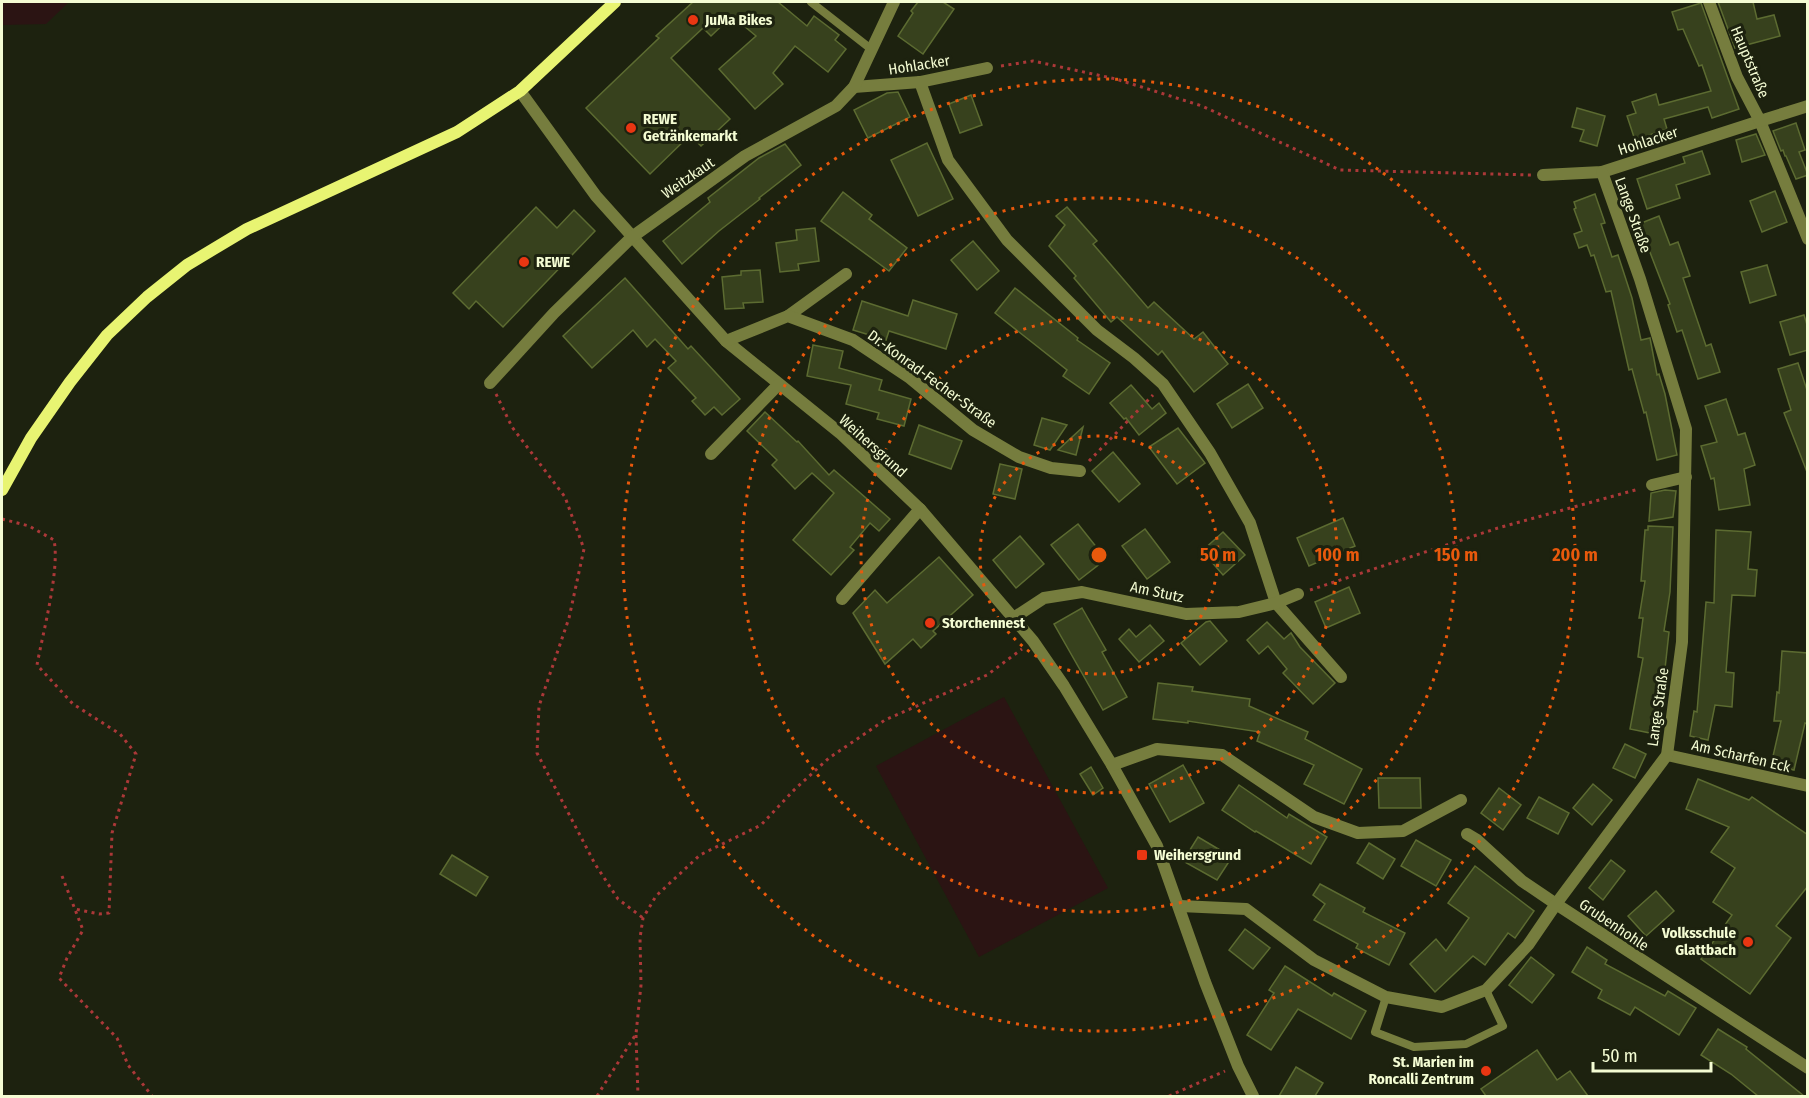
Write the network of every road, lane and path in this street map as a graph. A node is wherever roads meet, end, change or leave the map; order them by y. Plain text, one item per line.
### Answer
1 (615, 2) edge
2 (811, 2) edge
3 (894, 2) edge
4 (1709, 2) edge
5 (871, 49) junction
6 (987, 68) joint
7 (920, 82) junction
8 (854, 87) junction
9 (520, 91) junction
10 (1808, 106) edge
11 (1760, 120) junction
12 (1602, 172) junction
13 (1543, 176) joint
14 (632, 237) junction
15 (1808, 239) edge
16 (846, 274) dead end
17 (788, 316) junction
18 (726, 341) junction
19 (490, 383) joint
20 (1163, 384) junction
21 (778, 385) junction
22 (711, 453) dead end
23 (1080, 471) joint
24 (1686, 477) junction
25 (1652, 485) joint
26 (2, 490) edge
27 (920, 509) junction
28 (2, 519) edge
29 (1298, 594) joint
30 (842, 599) dead end
31 (1276, 603) junction
32 (1015, 618) junction
33 (1033, 641) junction
34 (1341, 677) dead end
35 (1667, 755) junction
36 (1112, 765) junction
37 (1808, 786) edge
38 (1461, 800) dead end
39 (1467, 834) dead end
40 (62, 876) dead end
41 (1556, 904) junction
42 (1180, 906) junction
43 (75, 909) junction
44 (643, 918) junction
45 (1486, 990) junction
46 (1386, 997) junction
47 (636, 1034) junction
48 (1238, 1066) junction
49 (1808, 1068) edge
50 (152, 1096) edge
51 (597, 1096) edge
52 (638, 1096) edge
53 (1169, 1096) edge
54 (1253, 1096) edge

1 - 9 main road
2 - 5 lane
3 - 5 street, Weitzkaut
4 - 11 street, Hauptstraße
5 - 8 street, Weitzkaut
6 - 7 street, Hohlacker
6 - 13 path
7 - 8 street, Hohlacker
7 - 20 street
8 - 14 street, Weitzkaut
9 - 14 street, Weihersgrund
9 - 26 main road
10 - 11 street, Hauptstraße
11 - 12 street, Hohlacker
11 - 15 street
12 - 13 street, Hohlacker
12 - 24 street, Lange Straße
14 - 18 street, Weihersgrund
14 - 19 street, Weitzkaut
16 - 17 street
17 - 18 street
17 - 23 street, Dr.-Konrad-Fecher-Straße
18 - 21 street, Weihersgrund
19 - 44 path
20 - 23 path
20 - 31 street
21 - 22 street
21 - 27 street, Weihersgrund
24 - 25 street
24 - 35 street, Lange Straße
25 - 29 path
27 - 30 street
27 - 32 street, Weihersgrund
28 - 43 path
29 - 31 street, Am Stutz
31 - 32 street, Am Stutz
31 - 34 street
32 - 33 street, Weihersgrund
33 - 36 street, Weihersgrund
33 - 44 path
35 - 37 street, Am Scharfen Eck
35 - 41 street, Lange Straße
36 - 38 street
36 - 42 street, Weihersgrund
39 - 41 street
40 - 43 path
41 - 45 street, Lange Straße
41 - 49 street, Grubenhohle
42 - 46 street, Lange Straße
42 - 48 street, Weihersgrund
43 - 50 path
44 - 47 path
45 - 46 street, Lange Straße
45 - 46 lane
47 - 51 path
47 - 52 path
48 - 53 path
48 - 54 street, Weihersgrund

